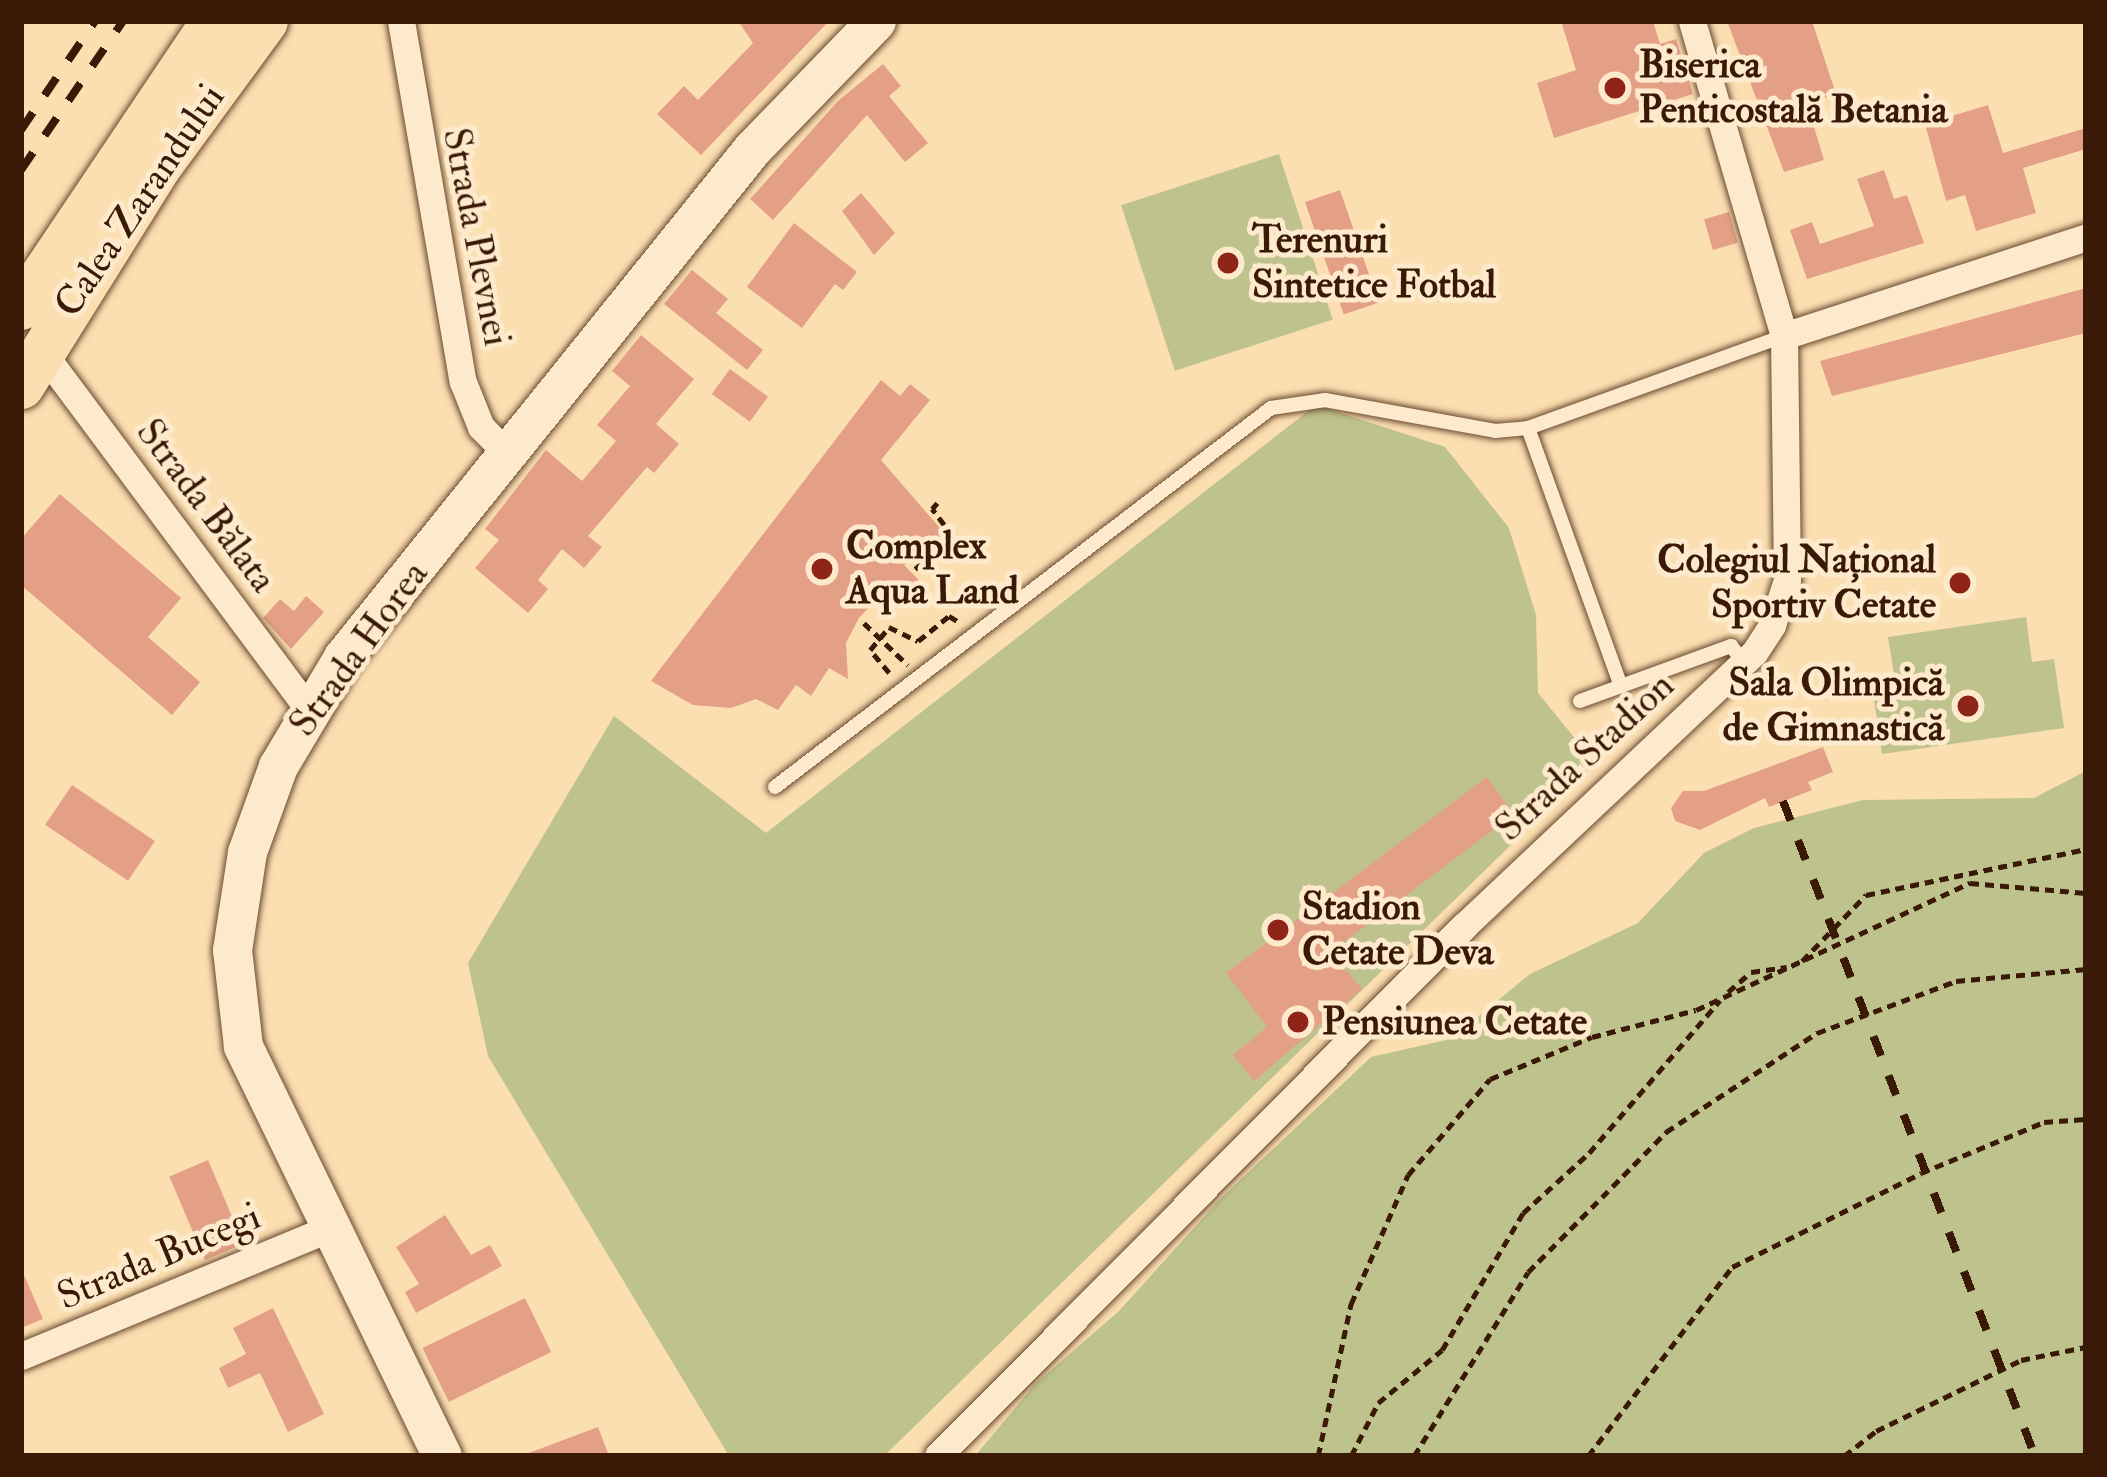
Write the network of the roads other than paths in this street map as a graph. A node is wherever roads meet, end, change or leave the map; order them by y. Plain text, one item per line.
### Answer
1 (213, 21) edge
2 (265, 21) edge
3 (401, 21) edge
4 (876, 21) edge
5 (1691, 21) edge
6 (2086, 237) edge
7 (21, 308) edge
8 (1784, 336) junction
9 (31, 368) edge
10 (1528, 428) junction
11 (508, 454) junction
12 (1744, 662) junction
13 (1621, 686) junction
14 (1580, 701) dead end
15 (309, 710) junction
16 (775, 788) dead end
17 (327, 1229) junction
18 (21, 1357) edge
19 (442, 1456) edge
20 (938, 1456) edge

1 - 7 main road, Calea Zarandului
2 - 9 main road, Calea Zarandului
3 - 11 street, Strada Plevnei
4 - 11 main road, Strada Horea
5 - 8 street, Strada Stadion
6 - 8 street
8 - 10 lane
8 - 12 street, Strada Stadion
9 - 15 street, Strada Bălata
10 - 13 lane
10 - 16 lane
11 - 15 main road, Strada Horea
12 - 13 lane
12 - 20 street, Strada Stadion
13 - 14 lane
15 - 17 main road, Strada Horea
17 - 18 street, Strada Bucegi
17 - 19 main road, Strada Horea

